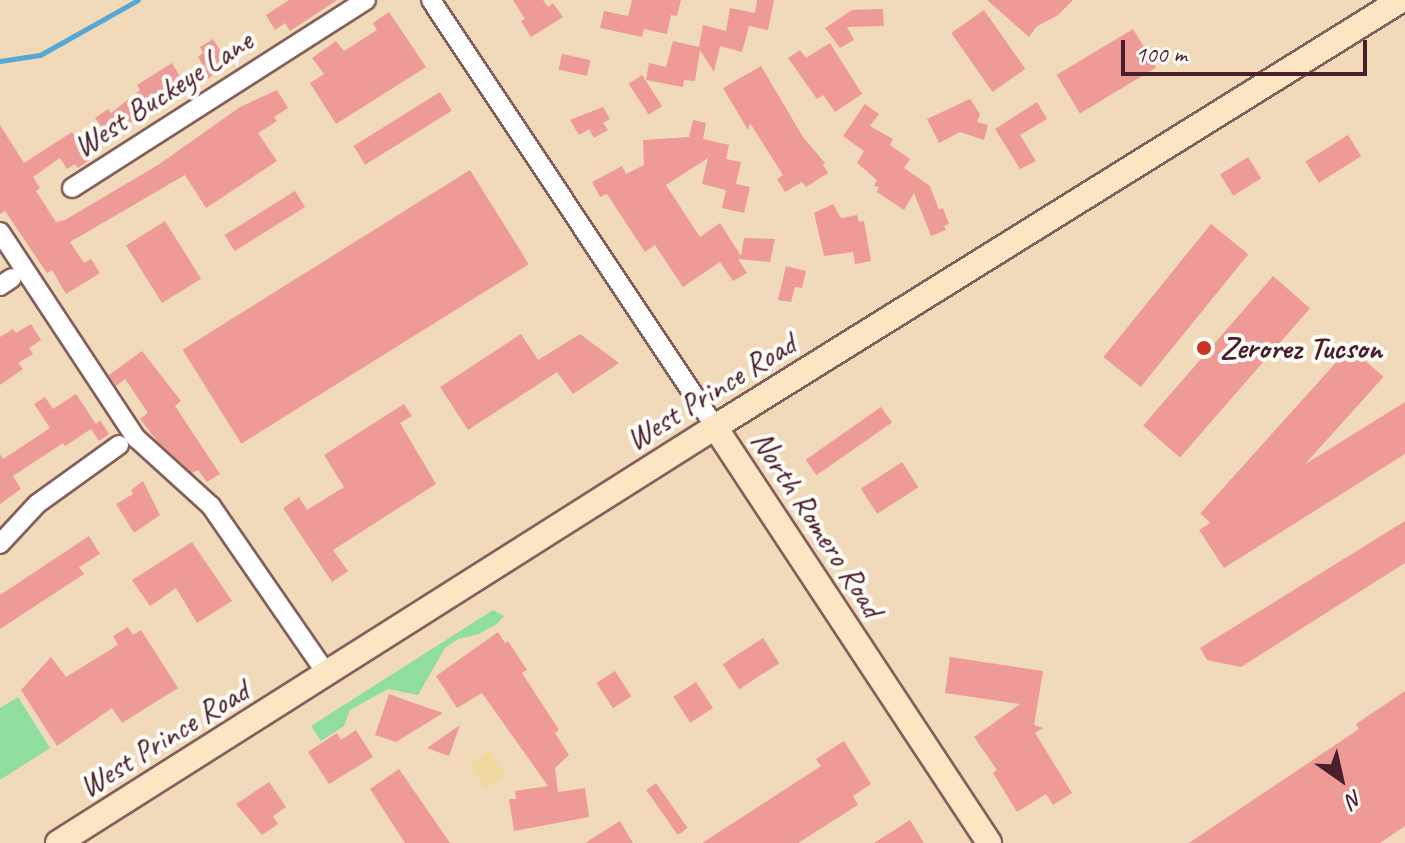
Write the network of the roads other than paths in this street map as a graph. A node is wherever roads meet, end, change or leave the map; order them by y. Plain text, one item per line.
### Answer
1 (366, 0) edge
2 (431, 0) edge
3 (1401, 0) edge
4 (72, 188) dead end
5 (0, 232) edge
6 (715, 427) junction
7 (119, 445) dead end
8 (0, 544) edge
9 (327, 674) junction
10 (58, 843) edge
11 (989, 843) edge

1 - 4 street, West Buckeye Lane
2 - 6 street, North Romero Road
3 - 6 main road, West Prince Road
5 - 9 street
6 - 9 main road, West Prince Road
6 - 11 main road, North Romero Road
7 - 8 street
9 - 10 main road, West Prince Road

